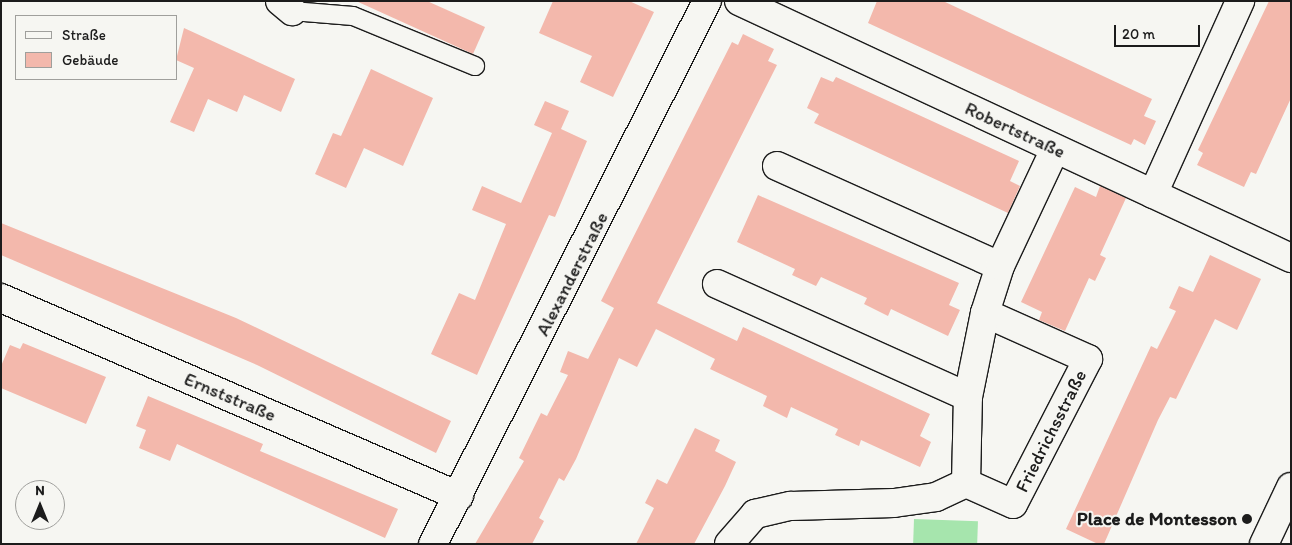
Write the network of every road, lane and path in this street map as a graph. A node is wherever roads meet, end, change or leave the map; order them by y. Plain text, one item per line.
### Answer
1 (707, 1) edge
2 (739, 1) edge
3 (1240, 1) edge
4 (286, 6) edge
5 (475, 66) dead end
6 (1055, 149) junction
7 (777, 166) dead end
8 (1153, 194) junction
9 (1291, 258) edge
10 (1000, 266) junction
11 (717, 284) dead end
12 (1, 298) edge
13 (986, 313) junction
14 (968, 397) junction
15 (966, 483) junction
16 (1291, 488) edge
17 (459, 496) junction
18 (433, 544) edge
19 (729, 544) edge
20 (1264, 544) edge

1 - 17 street, Alexanderstraße
2 - 6 street, Robertstraße
3 - 8 street
4 - 5 lane
6 - 8 street, Robertstraße
6 - 10 street
7 - 10 street
8 - 9 street, Robertstraße
10 - 13 street
11 - 14 street
12 - 17 street, Ernststraße
13 - 14 street
13 - 15 street, Friedrichsstraße
14 - 15 street
15 - 19 street
16 - 20 street
17 - 18 street, Alexanderstraße

